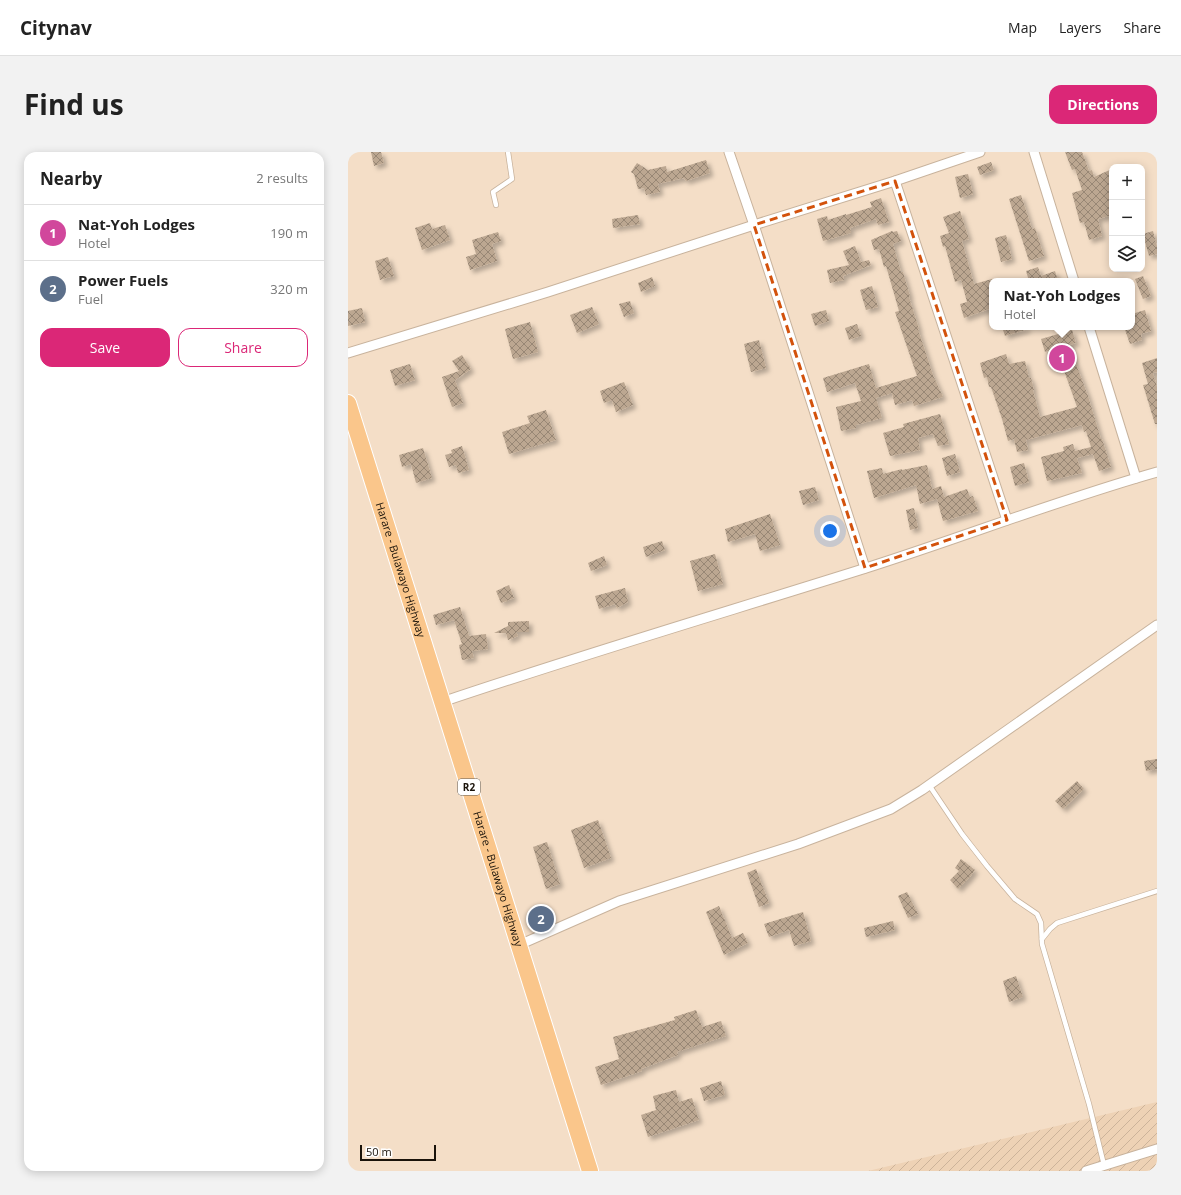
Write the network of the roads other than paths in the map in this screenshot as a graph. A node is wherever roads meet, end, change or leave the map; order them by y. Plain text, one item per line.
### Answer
1 (508, 152) edge
2 (729, 152) edge
3 (980, 152) edge
4 (1034, 152) edge
5 (895, 181) junction
6 (496, 205) dead end
7 (754, 225) junction
8 (1073, 278) edge
9 (1090, 330) edge
10 (348, 353) edge
11 (348, 403) edge
12 (1157, 472) edge
13 (1136, 478) junction
14 (1007, 520) junction
15 (865, 568) junction
16 (1157, 625) edge
17 (442, 702) junction
18 (929, 785) junction
19 (1157, 891) edge
20 (1042, 939) junction
21 (519, 945) junction
22 (1157, 1149) edge
23 (1104, 1166) junction
24 (590, 1171) edge
25 (1087, 1171) edge

1 - 6 lane
2 - 7 street
3 - 5 street
4 - 8 street
5 - 7 street
5 - 14 street
7 - 10 street
7 - 15 street
9 - 13 street
11 - 17 highway, Harare - Bulawayo Highway / R2
12 - 13 street
13 - 14 street
14 - 15 street
15 - 17 street
16 - 18 street
17 - 21 highway, Harare - Bulawayo Highway / R2
18 - 20 lane
18 - 21 street
19 - 20 lane
20 - 23 lane
21 - 24 highway, Harare - Bulawayo Highway / R2
22 - 23 street
23 - 25 street

